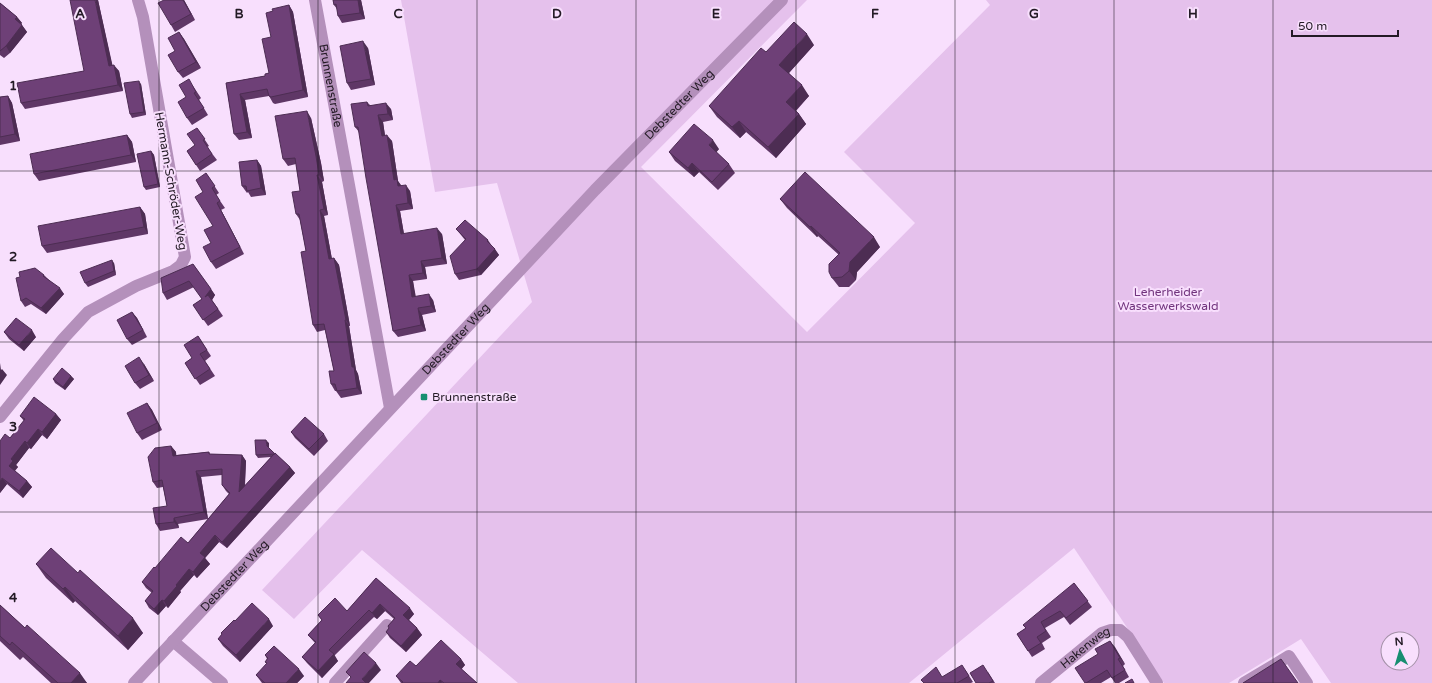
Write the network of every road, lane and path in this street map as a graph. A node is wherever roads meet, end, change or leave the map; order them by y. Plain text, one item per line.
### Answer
1 (138, 0) edge
2 (315, 0) edge
3 (782, 0) edge
4 (390, 408) junction
5 (0, 417) edge
6 (386, 625) dead end
7 (173, 641) junction
8 (134, 683) edge
9 (222, 683) edge
10 (335, 683) edge
11 (1041, 683) edge
12 (1157, 683) edge
13 (1244, 683) edge
14 (1307, 683) edge

1 - 5 street, Hermann-Schröder-Weg
2 - 4 street, Brunnenstraße
3 - 4 street, Debstedter Weg
4 - 7 street, Debstedter Weg
6 - 10 street
7 - 8 street, Debstedter Weg
7 - 9 street
11 - 12 street, Hakenweg
13 - 14 street

